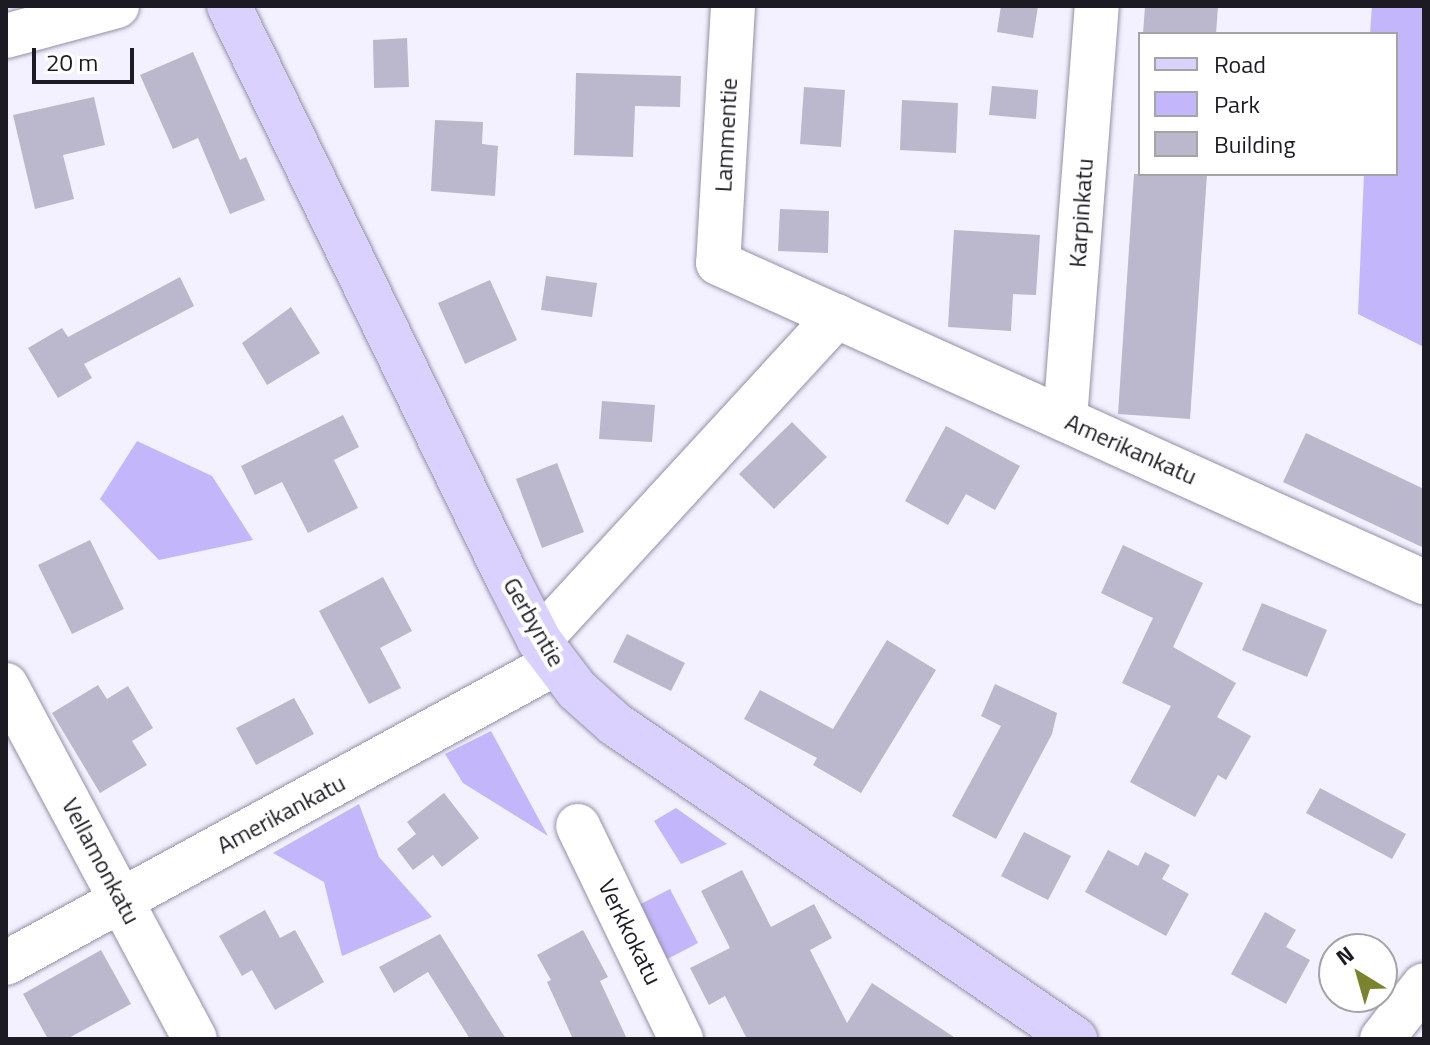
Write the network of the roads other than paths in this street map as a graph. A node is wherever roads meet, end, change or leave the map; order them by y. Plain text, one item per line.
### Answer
1 (117, 6) edge
2 (229, 6) edge
3 (733, 6) edge
4 (1097, 6) edge
5 (6, 36) edge
6 (718, 263) joint
7 (837, 316) junction
8 (1065, 419) junction
9 (1424, 582) edge
10 (547, 651) junction
11 (6, 685) edge
12 (578, 826) dead end
13 (123, 900) junction
14 (6, 963) edge
15 (1424, 985) edge
16 (195, 1039) edge
17 (681, 1039) edge
18 (1075, 1039) edge
19 (1382, 1039) edge

1 - 5 street
2 - 10 main road, Gerbyntie
3 - 6 street, Lammentie
4 - 8 street, Karpinkatu
6 - 7 street, Amerikankatu
7 - 8 street, Amerikankatu
7 - 10 street, Amerikankatu
8 - 9 street, Amerikankatu
10 - 13 street, Amerikankatu
10 - 18 main road, Gerbyntie
11 - 13 street, Vellamonkatu
12 - 17 street, Verkkokatu
13 - 14 street, Amerikankatu
13 - 16 street, Vellamonkatu
15 - 19 street

